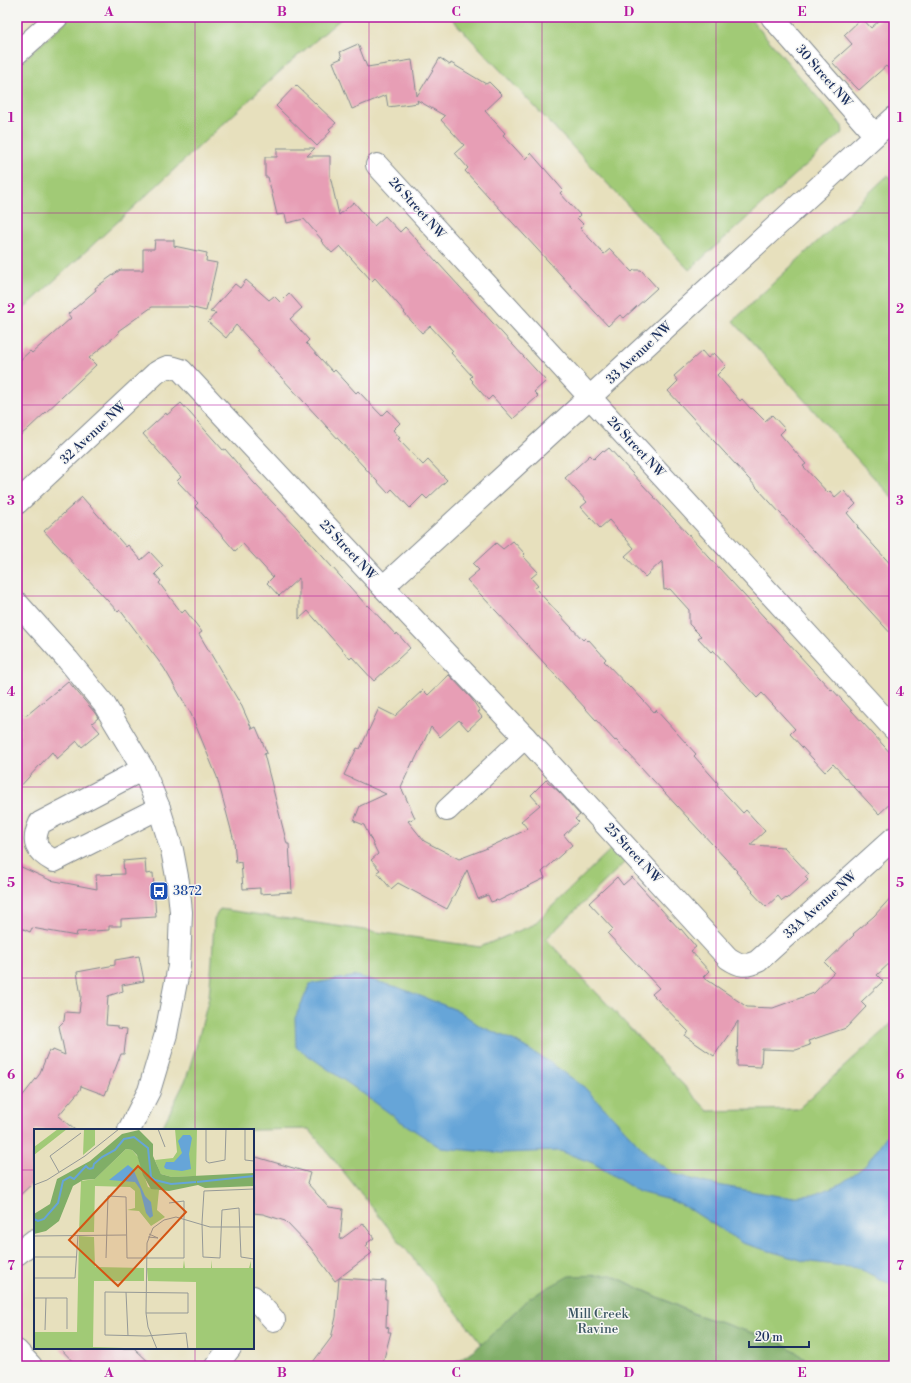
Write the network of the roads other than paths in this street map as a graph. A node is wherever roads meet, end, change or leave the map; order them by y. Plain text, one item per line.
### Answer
1 (57, 17) edge
2 (780, 20) edge
3 (17, 54) edge
4 (894, 118) edge
5 (875, 135) junction
6 (377, 165) dead end
7 (170, 366) joint
8 (590, 397) junction
9 (17, 503) edge
10 (383, 587) junction
11 (17, 603) edge
12 (894, 729) edge
13 (525, 737) junction
14 (143, 769) junction
15 (159, 808) junction
16 (447, 810) dead end
17 (894, 838) edge
18 (743, 965) joint
19 (130, 1129) edge
20 (34, 1241) edge
21 (17, 1254) edge
22 (255, 1303) edge
23 (274, 1320) dead end
24 (229, 1349) edge
25 (17, 1351) edge
26 (31, 1366) edge
27 (216, 1366) edge

1 - 3 street
2 - 5 street, 30 Street NW
4 - 5 street, 33 Avenue NW
5 - 8 street, 33 Avenue NW
6 - 8 street, 26 Street NW
7 - 9 street, 32 Avenue NW
7 - 10 street, 25 Street NW
8 - 10 street, 33 Avenue NW
8 - 12 street, 26 Street NW
10 - 13 street, 25 Street NW
11 - 14 street
13 - 16 street
13 - 18 street, 25 Street NW
14 - 15 street
14 - 15 street
15 - 19 street
17 - 18 street, 33A Avenue NW
20 - 21 street
22 - 23 street
24 - 27 street
25 - 26 street

